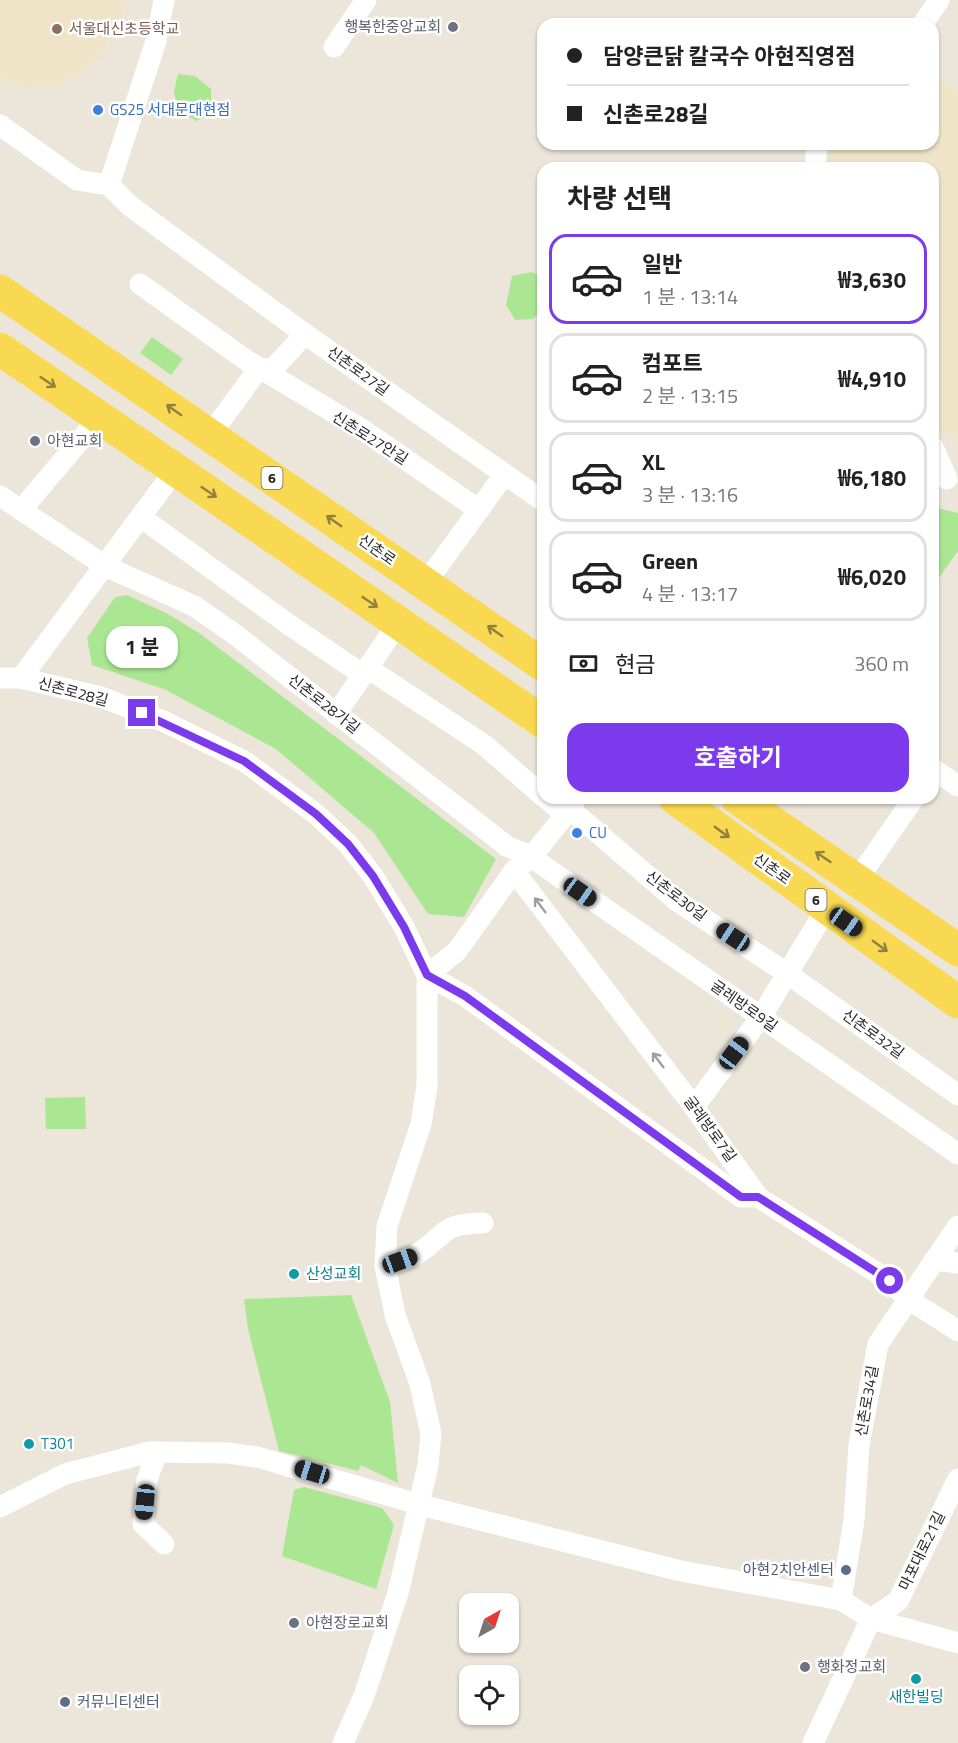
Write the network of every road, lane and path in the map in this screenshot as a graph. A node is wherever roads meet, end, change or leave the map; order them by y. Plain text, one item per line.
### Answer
1 (164, 0) edge
2 (366, 0) edge
3 (939, 0) edge
4 (927, 18) edge
5 (334, 47) dead end
6 (0, 125) edge
7 (109, 184) junction
8 (140, 284) dead end
9 (0, 291) edge
10 (305, 334) junction
11 (0, 349) edge
12 (260, 368) junction
13 (100, 417) junction
14 (210, 435) junction
15 (939, 462) edge
16 (176, 469) junction
17 (504, 475) junction
18 (946, 479) edge
19 (0, 496) edge
20 (537, 497) edge
21 (21, 510) junction
22 (478, 510) junction
23 (142, 518) junction
24 (107, 567) junction
25 (425, 584) junction
26 (399, 622) junction
27 (537, 661) edge
28 (369, 669) junction
29 (0, 678) edge
30 (21, 678) junction
31 (336, 714) junction
32 (537, 718) edge
33 (939, 773) edge
34 (958, 786) edge
35 (537, 791) edge
36 (553, 804) edge
37 (574, 804) edge
38 (683, 804) edge
39 (746, 804) edge
40 (910, 804) edge
41 (532, 856) junction
42 (514, 871) junction
43 (857, 880) junction
44 (827, 908) junction
45 (958, 950) edge
46 (788, 974) junction
47 (427, 975) junction
48 (958, 1002) edge
49 (761, 1017) junction
50 (958, 1095) edge
51 (694, 1107) junction
52 (958, 1154) edge
53 (758, 1197) junction
54 (483, 1223) dead end
55 (958, 1226) edge
56 (934, 1260) junction
57 (958, 1263) edge
58 (385, 1266) junction
59 (908, 1299) junction
60 (958, 1331) edge
61 (158, 1452) junction
62 (958, 1479) edge
63 (421, 1504) junction
64 (0, 1507) edge
65 (164, 1544) dead end
66 (841, 1600) junction
67 (871, 1619) junction
68 (958, 1643) edge
69 (343, 1743) edge
70 (813, 1743) edge

1 - 7 street
2 - 5 street
3 - 4 street
6 - 7 street
7 - 10 street, 신촌로27길
8 - 12 street, 신촌로27안길
14 -> 9 main road, 신촌로 / 6
10 - 12 street
10 - 17 street, 신촌로27길
11 -> 13 main road
12 - 14 street
12 - 22 street, 신촌로27안길
13 - 16 main road
13 - 21 street
25 -> 14 main road, 신촌로 / 6
15 - 18 street
16 - 23 street, 신촌로28길
16 -> 26 main road
17 - 20 street, 신촌로27길
17 - 22 street
19 - 21 street, 신촌로28가길
21 - 24 street, 신촌로28가길
22 - 25 street
23 - 24 street, 신촌로28길
23 - 28 street
24 - 30 street, 신촌로28길
24 - 31 street, 신촌로28가길
27 -> 25 main road, 신촌로 / 6
26 - 28 street
26 - 32 main road
28 - 31 street
28 - 35 street, 신촌로30길
29 - 30 street
30 - 47 street, 신촌로28길
31 - 41 street, 신촌로28가길
33 - 34 street
36 - 37 street, 신촌로30길
37 - 41 street
37 - 46 street, 신촌로30길
38 -> 44 main road, 신촌로 / 6
43 -> 39 main road
40 - 43 street
41 - 42 street
41 - 49 street, 굴레방로9길
42 - 47 street
51 -> 42 street, 굴레방로7길
43 - 45 main road
44 - 46 street
44 -> 48 main road, 신촌로 / 6
46 - 49 street
46 - 50 street, 신촌로32길
47 - 53 street
47 - 58 street
49 - 51 street
49 - 52 street, 굴레방로9길
51 - 53 street, 굴레방로7길
53 - 59 street, 굴레방로7길
54 - 58 street
55 - 56 street, 신촌로34길
56 - 57 street
56 - 59 street, 신촌로34길
58 - 63 street
59 - 60 street, 굴레방로7길
59 - 66 street, 신촌로34길
61 - 63 street
61 - 64 street
61 - 65 street
62 - 67 street, 마포대로21길
63 - 66 street
63 - 69 street
66 - 67 street
67 - 68 street
67 - 70 street

